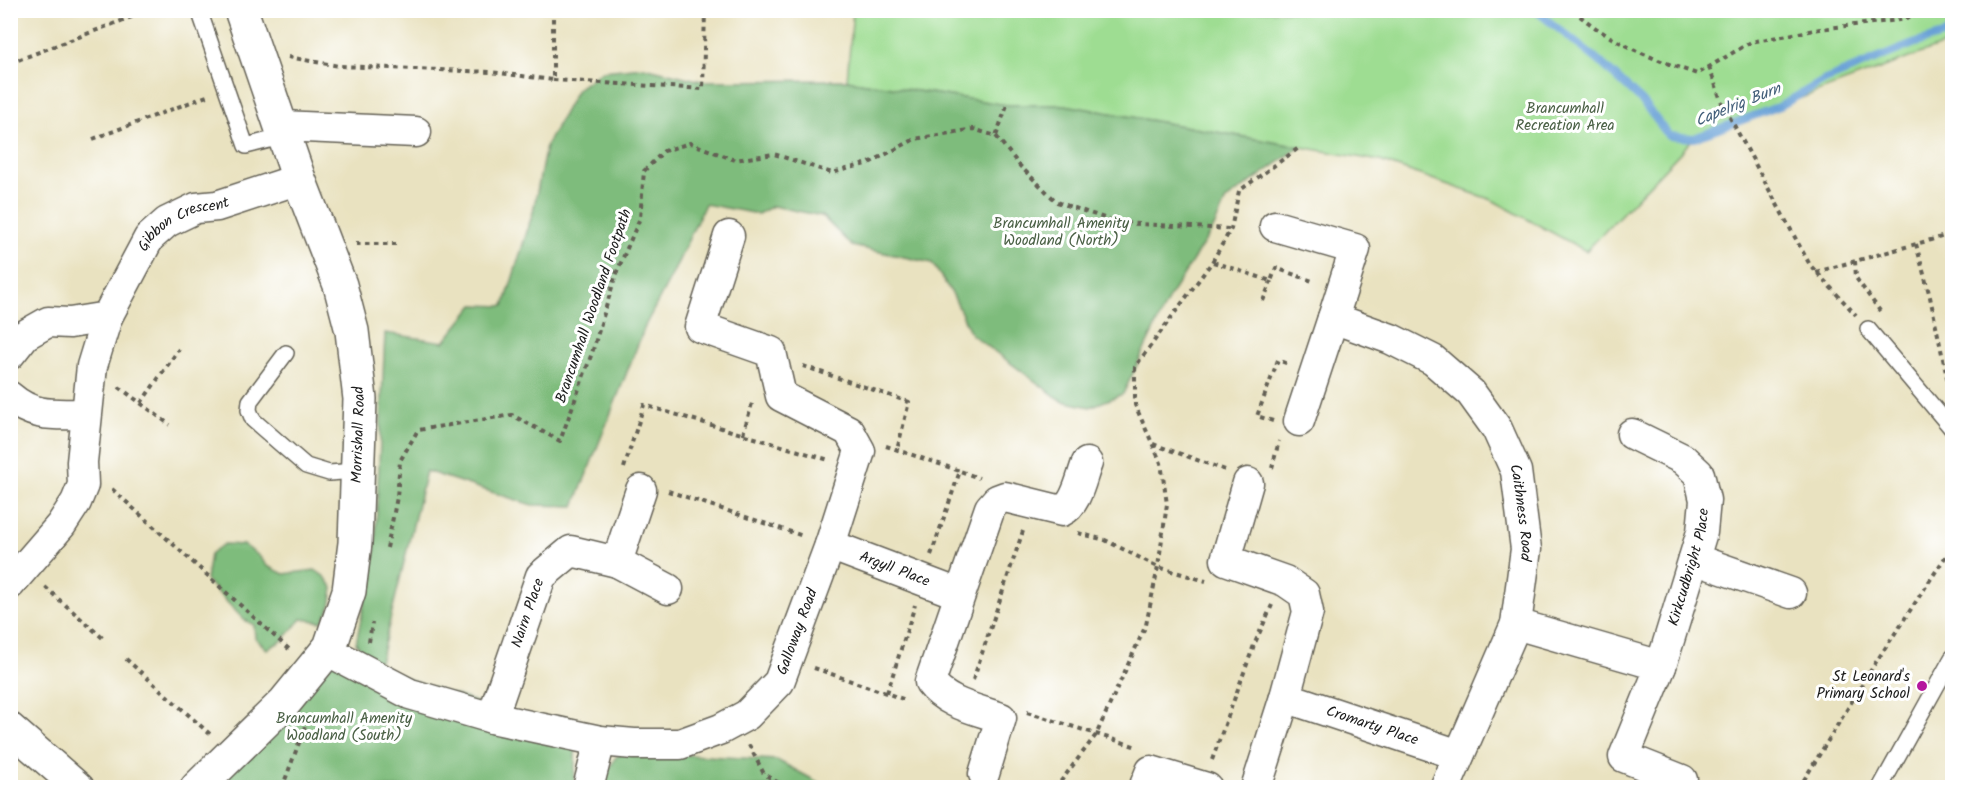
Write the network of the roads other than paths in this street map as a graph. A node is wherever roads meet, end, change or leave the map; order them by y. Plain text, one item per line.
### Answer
1 (199, 10) edge
2 (240, 10) edge
3 (283, 131) junction
4 (416, 132) dead end
5 (299, 179) junction
6 (1275, 225) dead end
7 (729, 236) dead end
8 (107, 317) junction
9 (1333, 318) junction
10 (1868, 329) road end
11 (286, 353) dead end
12 (10, 354) edge
13 (10, 397) edge
14 (86, 414) junction
15 (1287, 421) road end
16 (1953, 429) edge
17 (1632, 434) dead end
18 (1087, 463) dead end
19 (356, 471) junction
20 (1248, 483) dead end
21 (641, 490) road end
22 (830, 545) junction
23 (1694, 559) junction
24 (617, 562) junction
25 (15, 570) edge
26 (668, 589) dead end
27 (1791, 593) dead end
28 (959, 594) junction
29 (1516, 624) junction
30 (321, 658) junction
31 (1953, 658) edge
32 (1660, 666) junction
33 (1285, 697) junction
34 (492, 718) junction
35 (10, 728) edge
36 (600, 741) junction
37 (1459, 755) junction
38 (984, 774) dead end
39 (1208, 777) edge
40 (79, 788) edge
41 (197, 788) edge
42 (588, 788) edge
43 (1144, 788) edge
44 (1256, 788) edge
45 (1445, 788) edge
46 (1679, 788) edge
47 (1880, 788) edge

1 - 3 lane
2 - 3 street, Morrishall Road
3 - 4 street
3 - 5 street, Morrishall Road
5 - 8 street, Gibbon Crescent
5 - 19 street, Morrishall Road
6 - 9 street
7 - 22 street, Galloway Road
8 - 12 street
8 - 14 street, Gibbon Crescent
9 - 15 street
9 - 29 street, Caithness Road
10 - 16 lane
11 - 19 lane
13 - 14 street
14 - 25 street, Gibbon Crescent
17 - 23 street, Kirkcudbright Place
18 - 28 street
19 - 30 street, Morrishall Road
20 - 33 street
21 - 24 street
22 - 28 street, Argyll Place
22 - 36 street, Galloway Road
23 - 27 street
23 - 32 street, Kirkcudbright Place
24 - 26 street, Nairn Place
24 - 34 street, Nairn Place
28 - 38 street
29 - 32 street
29 - 37 street, Caithness Road
30 - 34 street, Galloway Road
30 - 41 street, Morrishall Road
31 - 47 lane
32 - 46 street, Kirkcudbright Place
33 - 37 street, Cromarty Place
33 - 44 street
34 - 36 street, Galloway Road
35 - 40 street
36 - 42 street
37 - 45 street, Caithness Road
39 - 43 street

